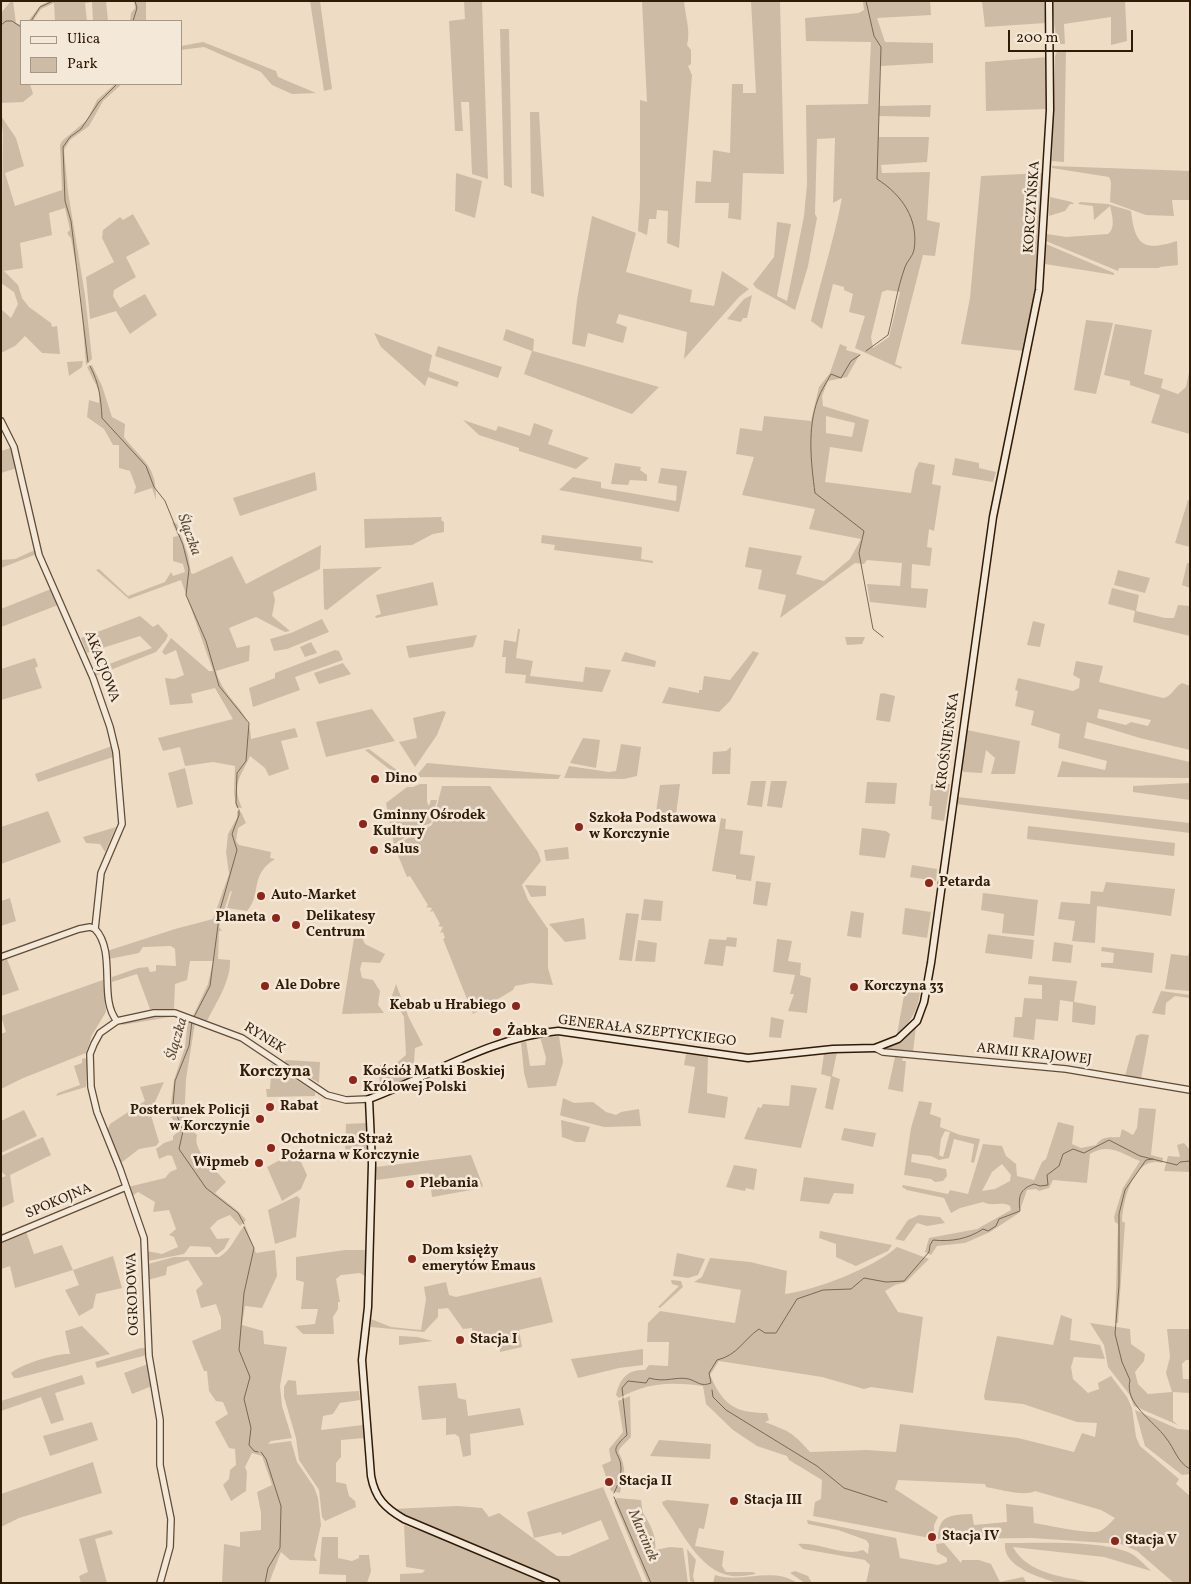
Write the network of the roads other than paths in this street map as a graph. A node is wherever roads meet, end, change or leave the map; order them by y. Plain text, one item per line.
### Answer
1 (1049, 1) edge
2 (1013, 412) joint
3 (1, 421) edge
4 (95, 929) junction
5 (1, 957) edge
6 (117, 1021) junction
7 (875, 1048) junction
8 (1190, 1090) edge
9 (369, 1099) junction
10 (126, 1187) junction
11 (1, 1239) edge
12 (160, 1583) edge
13 (556, 1583) edge

1 - 2 main road, KORCZYŃSKA
2 - 7 main road, KROŚNIEŃSKA
3 - 4 street, AKACJOWA
4 - 5 street
4 - 6 street
6 - 9 street, RYNEK
6 - 10 street, OGRODOWA
7 - 8 street, ARMII KRAJOWEJ
7 - 9 main road, GENERAŁA SZEPTYCKIEGO
9 - 13 main road
10 - 11 street, SPOKOJNA
10 - 12 street, OGRODOWA

